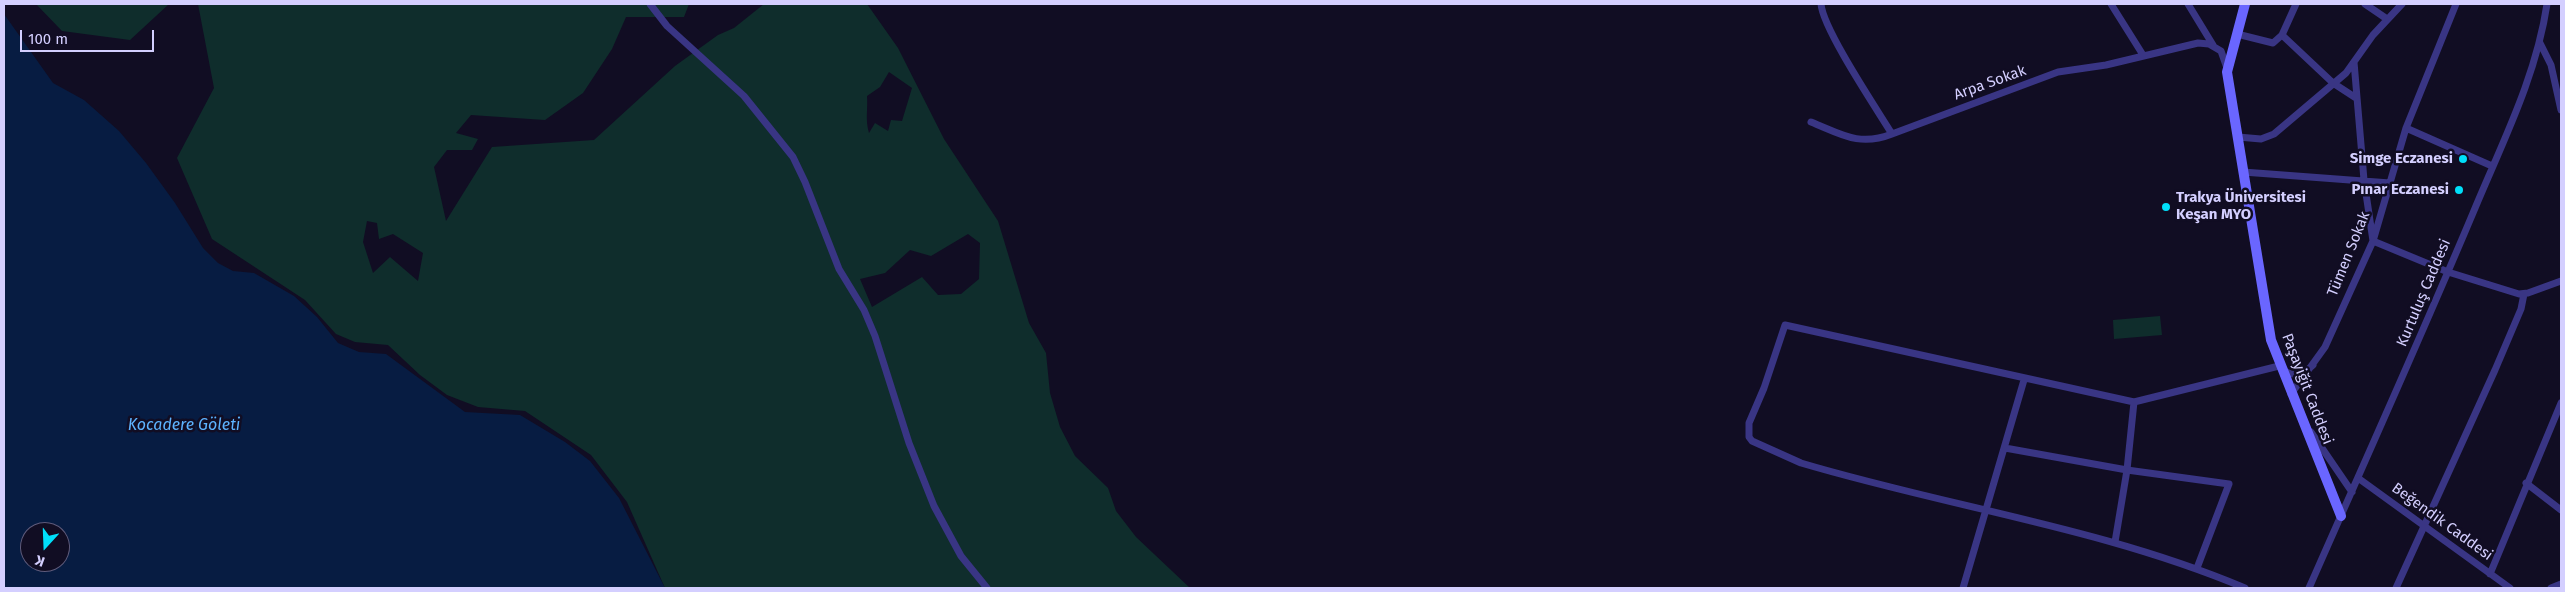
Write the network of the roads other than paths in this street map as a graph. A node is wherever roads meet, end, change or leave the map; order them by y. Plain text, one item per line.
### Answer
1 (650, 4) edge
2 (1821, 4) edge
3 (2111, 4) edge
4 (2188, 4) edge
5 (2245, 4) edge
6 (2296, 4) edge
7 (2366, 4) edge
8 (2402, 4) edge
9 (2456, 4) edge
10 (2547, 4) edge
11 (2387, 20) junction
12 (2282, 35) junction
13 (2236, 39) junction
14 (2540, 43) junction
15 (2216, 48) junction
16 (2143, 54) junction
17 (2354, 62) junction
18 (2227, 72) junction
19 (2333, 83) junction
20 (2356, 98) junction
21 (2561, 110) edge
22 (1810, 122) dead end
23 (2406, 128) junction
24 (1892, 134) junction
25 (2238, 137) junction
26 (2492, 166) junction
27 (2244, 172) junction
28 (2364, 180) junction
29 (2390, 183) junction
30 (2373, 241) junction
31 (2448, 272) junction
32 (2561, 281) edge
33 (2524, 294) junction
34 (2279, 366) junction
35 (2313, 366) junction
36 (2024, 380) junction
37 (2291, 394) junction
38 (2134, 402) junction
39 (2561, 403) edge
40 (2298, 410) junction
41 (2005, 448) junction
42 (2127, 470) junction
43 (2358, 478) junction
44 (2526, 484) junction
45 (2352, 492) junction
46 (1986, 509) junction
47 (2561, 510) edge
48 (2341, 516) junction
49 (2424, 525) junction
50 (2115, 542) junction
51 (2197, 568) junction
52 (2490, 574) junction
53 (2561, 584) edge
54 (987, 588) edge
55 (1963, 588) edge
56 (2245, 588) edge
57 (2309, 588) edge
58 (2396, 588) edge
59 (2510, 588) edge
60 (2551, 588) edge

1 - 54 street
2 - 24 street
3 - 16 street
4 - 15 street
5 - 13 main road, Paşayiğit Caddesi
6 - 12 street
7 - 11 street
8 - 11 street
9 - 23 street, Tümen Sokak
10 - 14 street, Kurtuluş Caddesi
11 - 17 street
12 - 13 street
12 - 19 street
13 - 15 street
13 - 18 main road, Paşayiğit Caddesi
14 - 21 street
14 - 26 street, Kurtuluş Caddesi
15 - 16 street, Arpa Sokak
15 - 18 street
16 - 24 street, Arpa Sokak
17 - 19 street
17 - 20 street
18 - 25 main road, Paşayiğit Caddesi
19 - 20 street
19 - 25 street
20 - 28 street
22 - 24 street, Arpa Sokak
23 - 26 street
23 - 29 street, Tümen Sokak
25 - 27 main road, Paşayiğit Caddesi
26 - 31 street, Kurtuluş Caddesi
27 - 28 street
27 - 34 main road, Paşayiğit Caddesi
28 - 29 street
28 - 30 street
29 - 30 street, Tümen Sokak
30 - 31 street
30 - 35 street, Tümen Sokak
31 - 33 street
31 - 43 street, Kurtuluş Caddesi
32 - 33 street
33 - 49 street
34 - 35 street
34 - 37 main road, Paşayiğit Caddesi
34 - 38 street
35 - 37 street, Tümen Sokak
36 - 38 street
36 - 41 street
36 - 46 street
37 - 40 main road, Paşayiğit Caddesi
38 - 42 street
39 - 44 street
40 - 45 street
40 - 48 main road, Paşayiğit Caddesi
41 - 42 street
41 - 46 street
42 - 50 street
42 - 51 street
43 - 45 street, Kurtuluş Caddesi
43 - 49 street, Beğendik Caddesi
44 - 47 street
44 - 52 street
45 - 48 street, Kurtuluş Caddesi
46 - 50 street
46 - 55 street
48 - 57 street, Kurtuluş Caddesi
49 - 52 street, Beğendik Caddesi
49 - 58 street
50 - 51 street
51 - 56 street
52 - 59 street, Beğendik Caddesi
53 - 60 street

